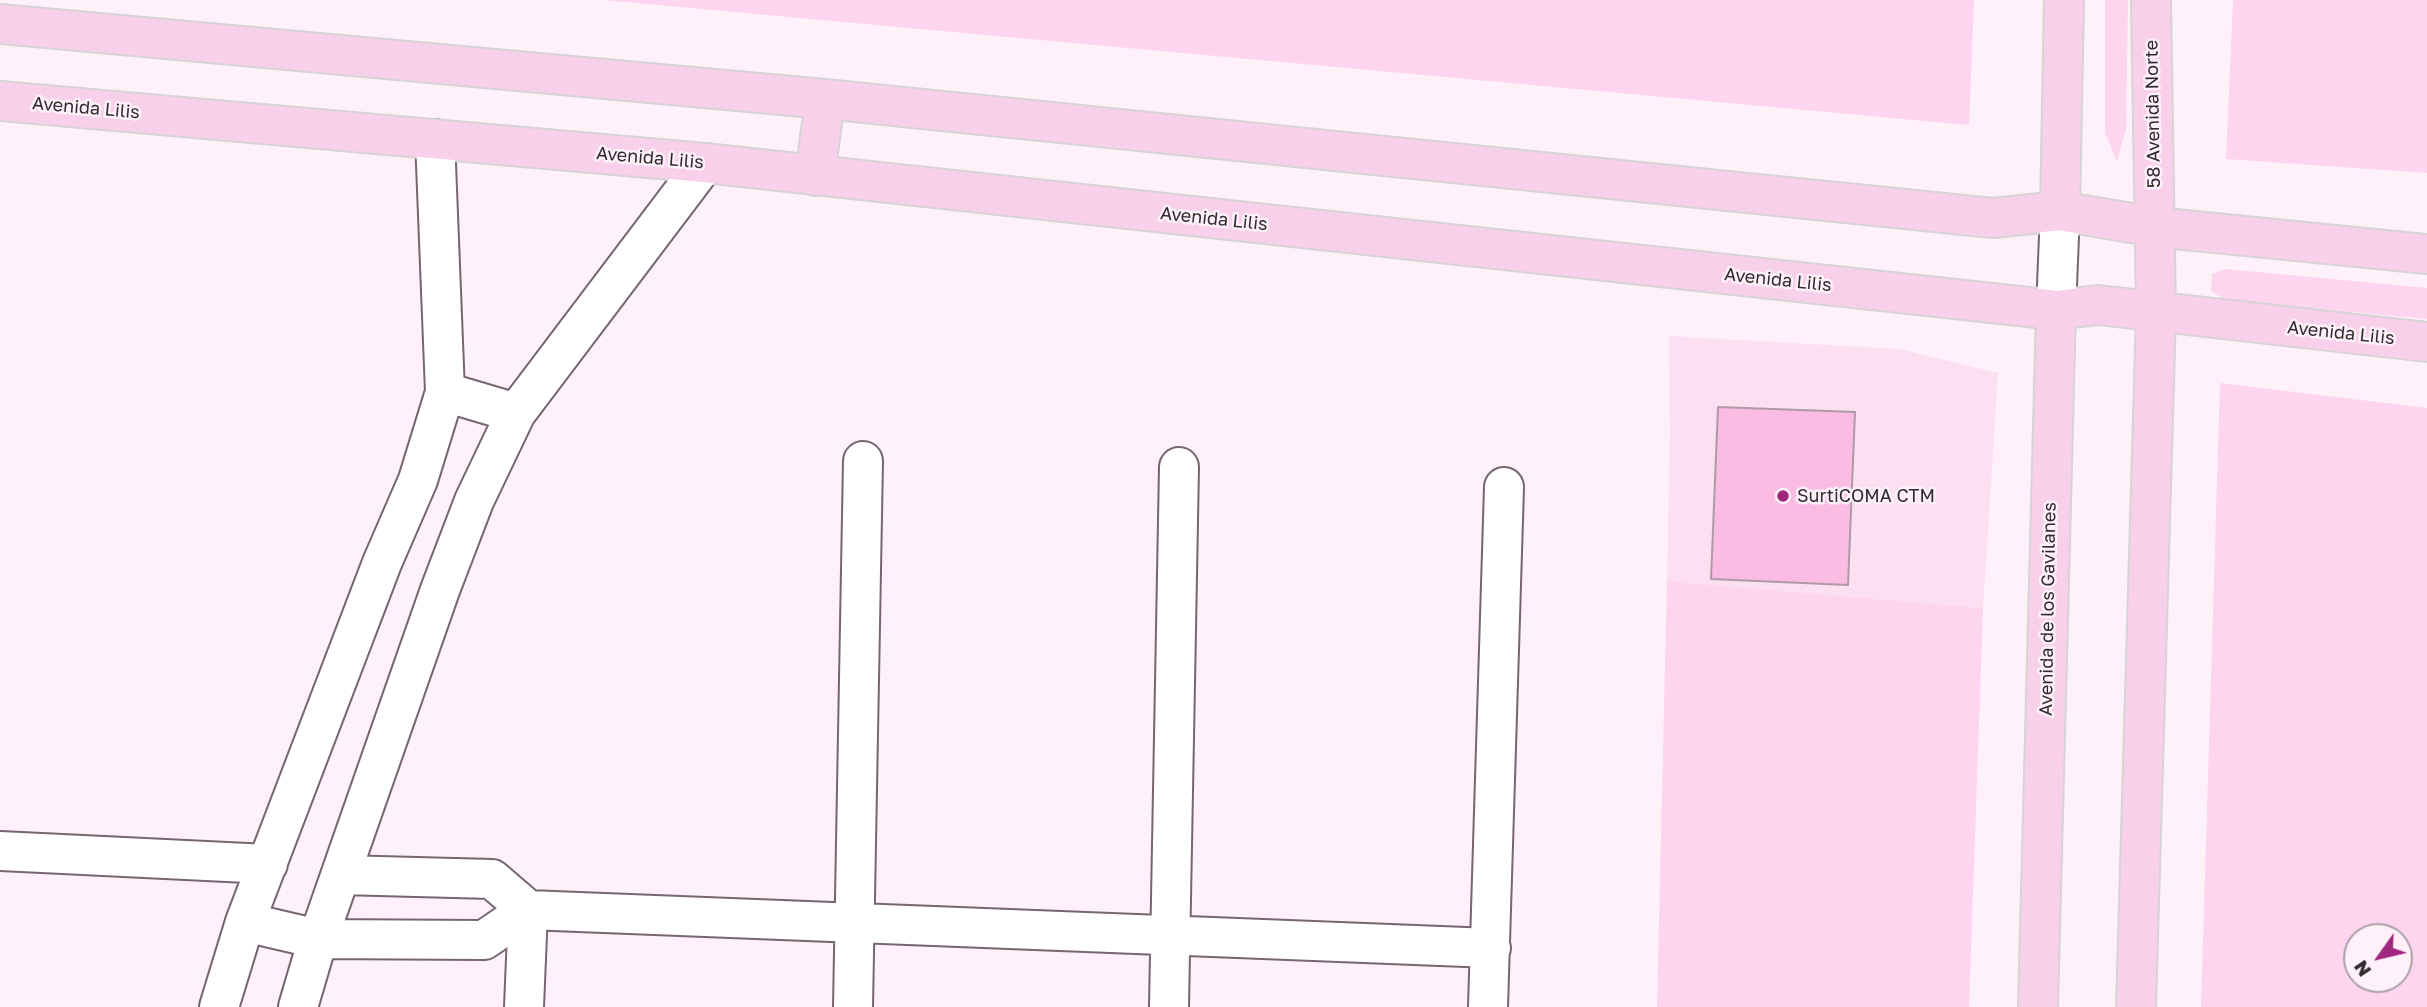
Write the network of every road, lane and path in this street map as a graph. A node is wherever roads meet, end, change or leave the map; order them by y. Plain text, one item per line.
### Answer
1 (2064, 0) edge
2 (2151, 0) edge
3 (0, 24) edge
4 (825, 99) junction
5 (0, 101) edge
6 (435, 139) junction
7 (705, 163) junction
8 (815, 176) junction
9 (2060, 211) junction
10 (2155, 227) junction
11 (2427, 254) edge
12 (2056, 310) junction
13 (2155, 313) junction
14 (2427, 342) edge
15 (445, 392) junction
16 (516, 412) junction
17 (863, 461) dead end
18 (1179, 467) dead end
19 (1504, 486) dead end
20 (0, 851) edge
21 (268, 864) junction
22 (341, 875) junction
23 (528, 910) junction
24 (246, 922) junction
25 (855, 923) junction
26 (1170, 935) junction
27 (318, 939) junction
28 (1491, 947) junction
29 (219, 1007) edge
30 (298, 1007) edge
31 (524, 1007) edge
32 (853, 1007) edge
33 (1169, 1007) edge
34 (1488, 1007) edge
35 (2038, 1007) edge
36 (2136, 1007) edge

1 - 9 main road
2 - 10 main road, 58 Avenida Norte
3 - 4 main road
4 - 8 main road
4 - 9 main road
5 - 6 main road, Avenida Lilis
6 - 7 main road, Avenida Lilis
6 - 15 street
7 - 8 main road, Avenida Lilis
7 - 16 street
8 - 12 main road, Avenida Lilis
9 - 10 main road
9 - 12 street, Avenida de los Gavilanes
10 - 11 main road
10 - 13 main road
12 - 13 main road, Avenida Lilis
12 - 35 main road, Avenida de los Gavilanes
13 - 14 main road, Avenida Lilis
13 - 36 main road
15 - 16 street
15 - 21 street
16 - 22 street
17 - 25 street
18 - 26 street
19 - 28 street
20 - 21 street
21 - 24 street
22 - 23 street
22 - 27 street
23 - 25 street
23 - 27 street
23 - 31 street
24 - 27 street
24 - 29 street
25 - 26 street
25 - 32 street
26 - 28 street
26 - 33 street
27 - 30 street
28 - 34 street

